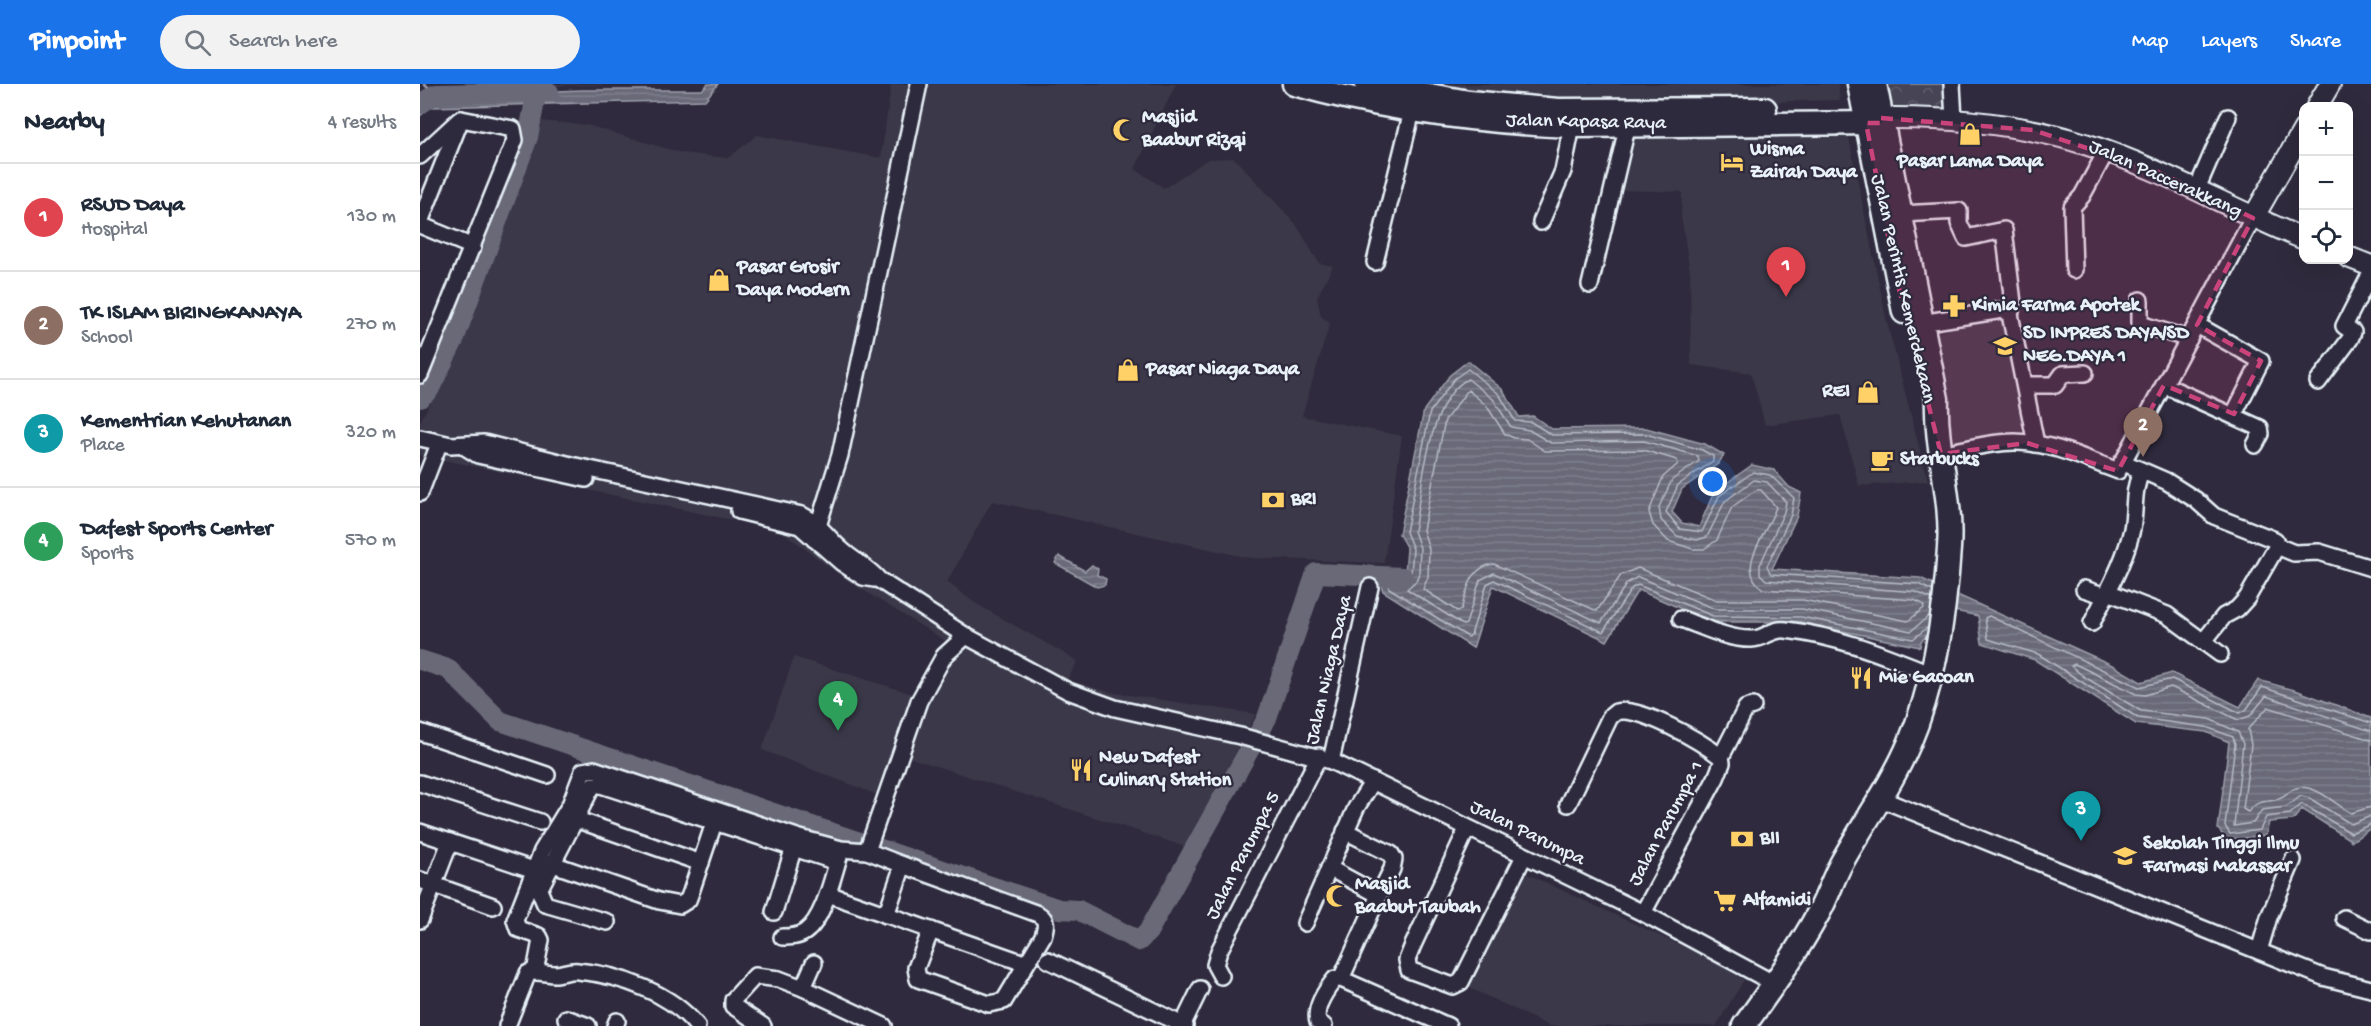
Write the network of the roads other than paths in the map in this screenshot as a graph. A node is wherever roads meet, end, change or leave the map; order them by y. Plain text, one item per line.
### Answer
1 (919, 84) edge
2 (1366, 84) edge
3 (1859, 84) edge
4 (1875, 84) edge
5 (1952, 84) edge
6 (2330, 84) edge
7 (1305, 86) edge
8 (2319, 102) edge
9 (1412, 111) junction
10 (1467, 111) junction
11 (1701, 116) junction
12 (1875, 117) junction
13 (2228, 117) dead end
14 (461, 119) junction
15 (1954, 120) junction
16 (1628, 124) junction
17 (1572, 126) junction
18 (2299, 138) edge
19 (2106, 152) junction
20 (420, 156) edge
21 (2196, 191) junction
22 (1900, 214) junction
23 (2253, 218) junction
24 (1541, 222) dead end
25 (420, 224) edge
26 (2299, 237) edge
27 (473, 247) junction
28 (2353, 259) edge
29 (1375, 262) dead end
30 (2371, 266) edge
31 (2074, 270) dead end
32 (2371, 273) edge
33 (1903, 275) junction
34 (1590, 285) dead end
35 (2140, 300) dead end
36 (2011, 311) junction
37 (1921, 323) junction
38 (2197, 325) junction
39 (2189, 339) junction
40 (2085, 373) dead end
41 (420, 375) edge
42 (2318, 382) dead end
43 (2026, 385) junction
44 (2164, 385) junction
45 (2234, 414) junction
46 (1936, 423) junction
47 (420, 438) edge
48 (439, 444) junction
49 (2036, 444) junction
50 (2255, 446) dead end
51 (1941, 454) junction
52 (2122, 462) junction
53 (2142, 471) junction
54 (420, 493) edge
55 (816, 532) junction
56 (2277, 546) junction
57 (2371, 568) edge
58 (1370, 588) dead end
59 (2084, 589) dead end
60 (2107, 594) junction
61 (1681, 619) dead end
62 (2092, 623) dead end
63 (966, 636) junction
64 (2203, 642) junction
65 (2220, 654) dead end
66 (1932, 674) junction
67 (1753, 706) dead end
68 (420, 732) edge
69 (1721, 757) junction
70 (1325, 759) junction
71 (547, 775) dead end
72 (1373, 781) junction
73 (420, 783) edge
74 (1881, 799) junction
75 (1569, 804) dead end
76 (575, 819) junction
77 (540, 822) dead end
78 (714, 823) junction
79 (1467, 829) junction
80 (1346, 831) junction
81 (420, 832) edge
82 (450, 842) junction
83 (870, 844) junction
84 (793, 850) junction
85 (839, 856) junction
86 (1524, 856) junction
87 (2293, 860) dead end
88 (701, 862) junction
89 (553, 864) junction
90 (903, 865) junction
91 (528, 868) dead end
92 (1329, 868) junction
93 (427, 883) edge
94 (1829, 888) junction
95 (828, 894) junction
96 (1379, 895) junction
97 (493, 906) dead end
98 (774, 912) dead end
99 (1643, 913) junction
100 (886, 915) junction
101 (2344, 918) dead end
102 (420, 920) edge
103 (607, 922) dead end
104 (1305, 923) dead end
105 (931, 930) junction
106 (2371, 931) edge
107 (782, 937) dead end
108 (2259, 951) junction
109 (1048, 960) dead end
110 (814, 963) dead end
111 (1024, 963) junction
112 (535, 972) junction
113 (1221, 976) dead end
114 (1764, 978) junction
115 (1341, 979) junction
116 (803, 988) junction
117 (1200, 989) dead end
118 (2371, 989) edge
119 (566, 1018) dead end
120 (507, 1026) edge
121 (588, 1026) edge
122 (697, 1026) edge
123 (763, 1026) edge
124 (884, 1026) edge
125 (1183, 1026) edge
126 (1324, 1026) edge
127 (1446, 1026) edge
128 (1730, 1026) edge
129 (1744, 1026) edge

1 - 55 street
2 - 10 highway, Jalan Kapasa Raya
3 - 12 highway, Jalan Perintis Kemerdekaan
4 - 12 highway, Jalan Perintis Kemerdekaan
5 - 15 street
6 - 8 main road
7 - 9 highway, Jalan Kapasa Raya
9 - 10 highway, Jalan Kapasa Raya
9 - 29 street
10 - 11 highway, Jalan Kapasa Raya
10 - 17 highway, Jalan Kapasa Raya
11 - 12 highway, Jalan Kapasa Raya
11 - 16 highway, Jalan Kapasa Raya
12 - 15 main road, Jalan Paccerakkang
12 - 22 highway, Jalan Perintis Kemerdekaan
12 - 33 highway, Jalan Perintis Kemerdekaan
13 - 21 street
14 - 20 street
14 - 25 street
14 - 27 street
15 - 19 main road, Jalan Paccerakkang
16 - 17 highway, Jalan Kapasa Raya
16 - 34 street
17 - 24 street
18 - 23 main road
19 - 21 main road, Jalan Paccerakkang
19 - 31 street
21 - 23 main road, Jalan Paccerakkang
22 - 33 highway, Jalan Perintis Kemerdekaan
22 - 36 street
23 - 26 main road, Jalan Paccerakkang
23 - 38 street
25 - 27 street
27 - 41 street
28 - 30 main road
32 - 42 street
33 - 37 highway, Jalan Perintis Kemerdekaan
33 - 46 highway, Jalan Perintis Kemerdekaan
35 - 39 street
36 - 37 street
36 - 43 street
37 - 46 highway, Jalan Perintis Kemerdekaan
38 - 39 street
38 - 45 street
39 - 44 street
40 - 43 street
43 - 49 street
44 - 45 street
44 - 52 street
45 - 50 street
46 - 51 highway, Jalan Perintis Kemerdekaan
47 - 48 street, Jalan Parumpa
48 - 54 street
48 - 55 street, Jalan Parumpa
49 - 51 street
49 - 52 street
51 - 66 highway, Jalan Perintis Kemerdekaan
52 - 53 street
53 - 56 street
53 - 60 street
55 - 63 street, Jalan Parumpa
56 - 57 street
56 - 64 street
58 - 70 street, Jalan Niaga Daya
59 - 60 street
60 - 62 street
60 - 64 street
61 - 66 street
63 - 70 street, Jalan Parumpa
63 - 83 street
64 - 65 street
66 - 74 highway, Jalan Perintis Kemerdekaan
67 - 69 street
68 - 71 street
69 - 75 street, Jalan Parumpa 1
69 - 99 street, Jalan Parumpa 1
70 - 72 street, Jalan Parumpa
70 - 113 street, Jalan Parumpa 5
72 - 79 street, Jalan Parumpa
72 - 80 street
73 - 77 street
74 - 94 highway, Jalan Perintis Kemerdekaan
74 - 108 street
76 - 78 street
76 - 88 street
76 - 89 street
78 - 84 street
78 - 88 street
79 - 86 street, Jalan Parumpa
79 - 86 street
80 - 92 street
80 - 96 street
81 - 82 street
82 - 91 street
82 - 93 street
83 - 85 street
83 - 90 street
84 - 85 street
84 - 98 street
85 - 95 street
85 - 112 street
86 - 99 street, Jalan Parumpa
87 - 108 street
88 - 89 street
89 - 103 street
90 - 100 street
90 - 111 street
92 - 96 street
92 - 104 street
93 - 97 street
93 - 102 street
94 - 114 highway, Jalan Perintis Kemerdekaan
94 - 129 highway, Jalan Perintis Kemerdekaan
95 - 100 street
95 - 107 street
96 - 115 street
99 - 114 street, Jalan Parumpa
100 - 105 street
101 - 106 street
105 - 111 street
105 - 111 street
108 - 118 street
109 - 125 street
110 - 116 street
112 - 120 street
112 - 122 street
114 - 128 highway, Jalan Perintis Kemerdekaan
115 - 126 street
115 - 127 street
116 - 123 street
116 - 124 street
117 - 125 street
119 - 121 street

